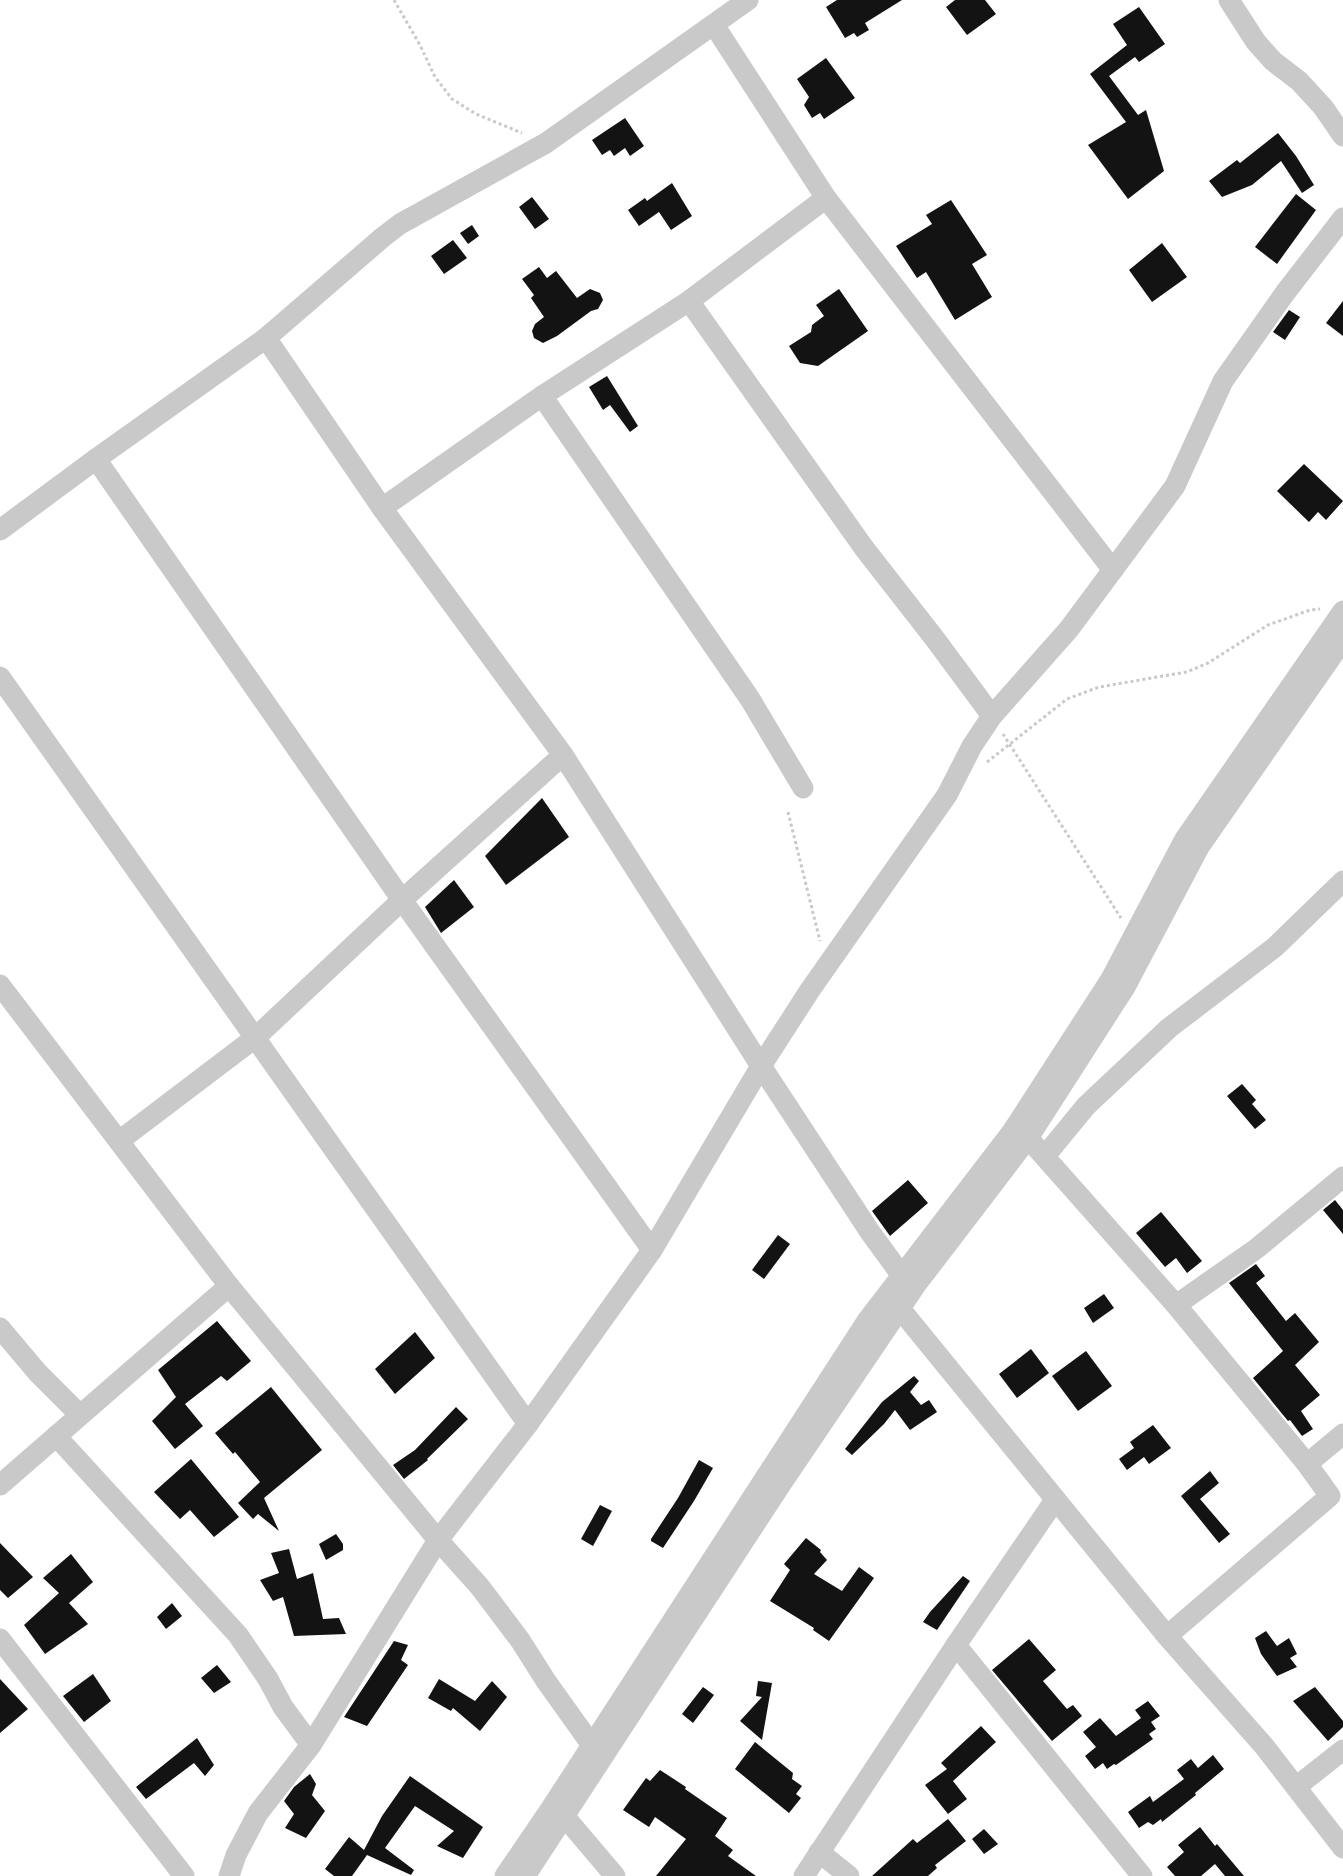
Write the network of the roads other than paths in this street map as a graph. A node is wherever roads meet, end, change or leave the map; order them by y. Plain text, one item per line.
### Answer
1 (748, 0) edge
2 (1230, 0) edge
3 (714, 24) junction
4 (1343, 136) edge
5 (826, 198) junction
6 (1343, 218) edge
7 (689, 301) junction
8 (266, 338) junction
9 (542, 396) junction
10 (96, 459) junction
11 (382, 508) junction
12 (0, 530) edge
13 (1113, 570) junction
14 (1343, 611) edge
15 (1343, 639) edge
16 (0, 677) edge
17 (992, 716) junction
18 (563, 755) junction
19 (803, 789) dead end
20 (1343, 881) edge
21 (402, 900) junction
22 (0, 985) edge
23 (256, 1037) junction
24 (761, 1066) junction
25 (1028, 1138) junction
26 (119, 1141) junction
27 (1045, 1156) junction
28 (1343, 1177) edge
29 (652, 1250) junction
30 (902, 1276) junction
31 (229, 1286) junction
32 (894, 1301) junction
33 (1176, 1305) junction
34 (0, 1328) edge
35 (80, 1414) junction
36 (528, 1424) junction
37 (1343, 1434) edge
38 (56, 1436) junction
39 (1307, 1464) junction
40 (0, 1485) edge
41 (1056, 1500) junction
42 (438, 1540) junction
43 (1167, 1636) junction
44 (0, 1639) edge
45 (956, 1645) junction
46 (311, 1744) junction
47 (591, 1744) junction
48 (1343, 1750) edge
49 (1296, 1787) junction
50 (565, 1817) junction
51 (1343, 1848) edge
52 (819, 1852) junction
53 (184, 1876) edge
54 (229, 1876) edge
55 (505, 1876) edge
56 (525, 1876) edge
57 (615, 1876) edge
58 (804, 1876) edge
59 (849, 1876) edge
60 (1142, 1876) edge

1 - 3 street
2 - 4 street
3 - 5 street
3 - 8 street
5 - 7 street
5 - 13 street
6 - 13 street
7 - 9 street
7 - 17 street
8 - 10 street
8 - 11 street
9 - 11 street
9 - 19 street
10 - 12 street
10 - 21 street
11 - 18 street
13 - 17 street
14 - 30 street
15 - 25 street
16 - 23 street
17 - 24 street
18 - 21 street
18 - 24 street
20 - 27 street
21 - 23 street
21 - 29 street
22 - 26 street
23 - 26 street
23 - 36 street
24 - 29 street
24 - 30 street
25 - 27 street
25 - 32 street
26 - 31 street
27 - 33 street
28 - 33 street
29 - 36 street
30 - 32 street
31 - 35 street
31 - 42 street
32 - 41 street
32 - 47 street
32 - 50 street
33 - 39 street
34 - 35 street
35 - 38 street
36 - 42 street
37 - 39 street
38 - 40 street
38 - 46 street
39 - 43 street
41 - 43 street
41 - 45 street
42 - 46 street
42 - 47 street
43 - 49 street
44 - 53 street
45 - 52 street
45 - 60 street
46 - 54 street
47 - 55 street
48 - 49 street
49 - 51 street
50 - 56 street
50 - 57 street
52 - 58 street
52 - 59 street

